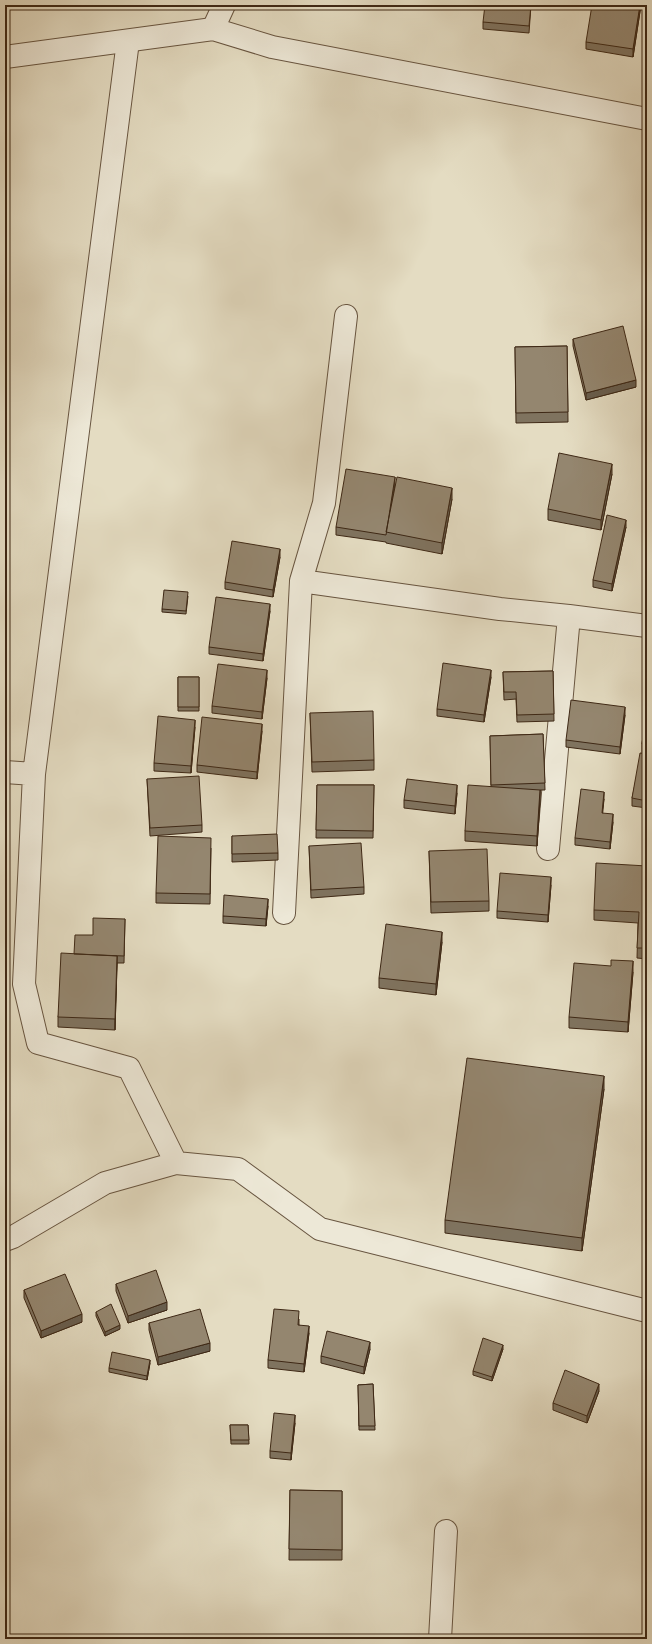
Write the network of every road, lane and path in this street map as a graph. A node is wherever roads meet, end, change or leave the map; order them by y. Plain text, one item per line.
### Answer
1 (224, 5) edge
2 (213, 29) junction
3 (128, 41) junction
4 (5, 57) edge
5 (647, 120) edge
6 (346, 316) dead end
7 (301, 581) junction
8 (569, 616) junction
9 (647, 626) edge
10 (5, 772) edge
11 (34, 774) junction
12 (548, 849) dead end
13 (284, 913) dead end
14 (176, 1163) junction
15 (5, 1240) edge
16 (647, 1311) edge
17 (446, 1531) dead end
18 (440, 1639) edge

1 - 2 street
2 - 3 street
2 - 5 street
3 - 4 street
3 - 11 street
6 - 7 street
7 - 8 street
7 - 13 street
8 - 9 street
8 - 12 street
10 - 11 street
11 - 14 street
14 - 15 street
14 - 16 street
17 - 18 street

